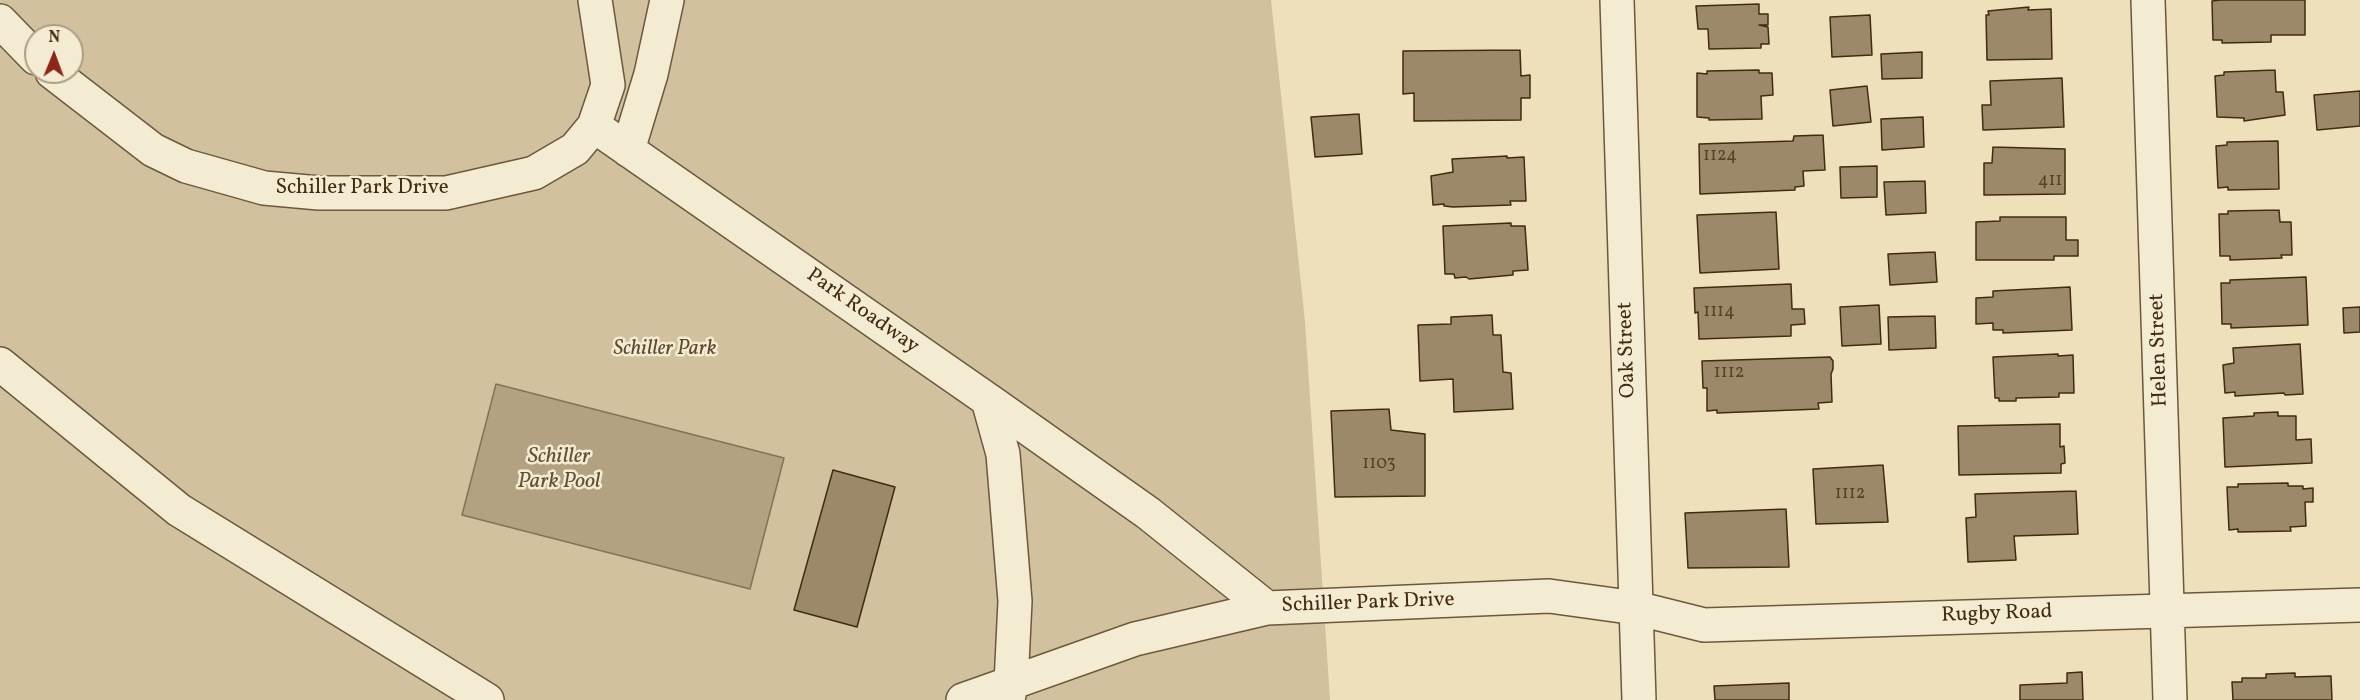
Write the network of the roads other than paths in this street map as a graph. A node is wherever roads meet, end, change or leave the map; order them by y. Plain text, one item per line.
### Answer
1 (595, 0) edge
2 (667, 0) edge
3 (1617, 0) edge
4 (2148, 0) edge
5 (0, 21) edge
6 (24, 46) edge
7 (68, 84) edge
8 (594, 126) junction
9 (628, 150) junction
10 (0, 364) edge
11 (988, 400) junction
12 (2360, 605) edge
13 (1267, 608) junction
14 (1636, 608) junction
15 (2168, 609) junction
16 (1009, 692) edge
17 (487, 700) edge
18 (963, 700) edge
19 (1639, 700) edge
20 (2170, 700) edge

1 - 8 street, Schiller Park Drive
2 - 9 street
3 - 14 street, Oak Street
4 - 15 street, Helen Street
5 - 6 street
7 - 8 street, Schiller Park Drive
8 - 9 street, Park Roadway
9 - 11 street, Park Roadway
10 - 17 street
11 - 13 street, Schiller Park Drive
11 - 16 street
12 - 15 street, Rugby Road
13 - 14 street, Schiller Park Drive
13 - 16 street
14 - 15 street, Rugby Road
14 - 19 street, Oak Street
15 - 20 street, Helen Street
16 - 18 street

